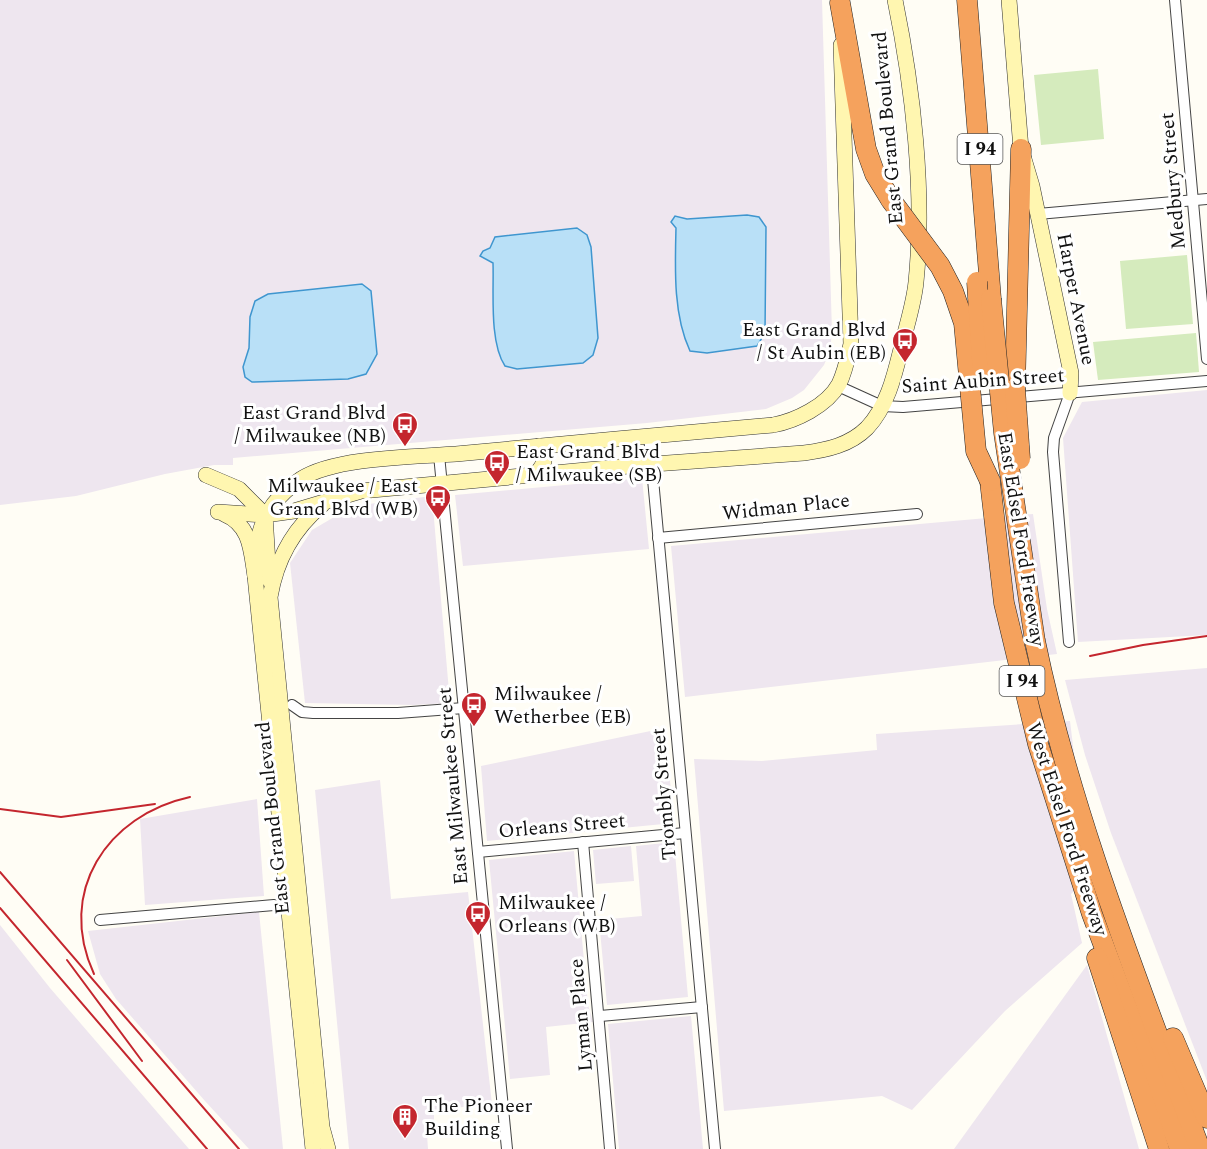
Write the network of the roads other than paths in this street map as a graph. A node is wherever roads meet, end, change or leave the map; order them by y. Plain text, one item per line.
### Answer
1 (895, 0) edge
2 (954, 0) edge
3 (967, 0) edge
4 (1009, 0) edge
5 (1175, 0) edge
6 (840, 2) edge
7 (1021, 149) junction
8 (1207, 199) edge
9 (1193, 200) junction
10 (1038, 214) junction
11 (1207, 359) edge
12 (1207, 381) edge
13 (838, 386) junction
14 (1070, 393) junction
15 (882, 405) junction
16 (722, 429) junction
17 (649, 436) junction
18 (539, 446) junction
19 (439, 455) junction
20 (723, 459) junction
21 (651, 464) junction
22 (206, 475) dead end
23 (535, 475) junction
24 (990, 481) junction
25 (442, 484) junction
26 (327, 502) junction
27 (917, 514) dead end
28 (265, 515) junction
29 (658, 537) junction
30 (255, 576) junction
31 (270, 597) junction
32 (1035, 641) junction
33 (1069, 642) dead end
34 (270, 656) junction
35 (292, 705) dead end
36 (464, 708) junction
37 (685, 833) junction
38 (583, 842) junction
39 (478, 852) junction
40 (273, 905) dead end
41 (1092, 914) junction
42 (100, 920) dead end
43 (702, 1008) junction
44 (600, 1016) junction
45 (1183, 1104) junction
46 (1207, 1118) edge
47 (320, 1145) edge
48 (507, 1149) edge
49 (610, 1149) edge
50 (715, 1149) edge
51 (1159, 1149) edge
52 (1180, 1149) edge
53 (1200, 1149) edge

1 - 15 main road, East Grand Boulevard
2 - 24 highway, West Edsel Ford Freeway / I 94, bridge
3 - 32 highway, East Edsel Ford Freeway / I 94, bridge
4 - 7 main road, Harper Avenue
5 - 9 street, Medbury Street
6 - 13 main road, East Grand Boulevard
6 - 24 highway, bridge
7 - 10 main road, Harper Avenue
7 - 32 highway, bridge
8 - 9 street
9 - 10 street
9 - 11 street, Medbury Street
10 - 14 main road, Harper Avenue
12 - 14 street, Saint Aubin Street
13 - 15 street, Saint Aubin Street
13 - 16 main road
14 - 15 street, Saint Aubin Street
14 - 33 street, Harper Avenue
15 - 20 main road, East Grand Boulevard
16 - 17 main road
16 - 20 main road
17 - 18 main road
17 - 21 street, Trombly Street
18 - 19 main road
18 - 23 main road
19 - 25 street, East Milwaukee Street
19 - 28 main road
20 - 21 main road, East Grand Boulevard
21 - 23 main road, East Grand Boulevard
21 - 29 street, Trombly Street
22 - 28 main road
23 - 25 main road, East Grand Boulevard
24 - 41 highway, West Edsel Ford Freeway / I 94
25 - 26 main road, East Grand Boulevard
25 - 36 street, East Milwaukee Street
26 - 28 main road, East Grand Boulevard
26 - 31 main road, East Grand Boulevard
27 - 29 street, Widman Place
28 - 30 main road
28 - 30 main road, East Grand Boulevard
28 - 31 main road
29 - 37 street, Trombly Street
30 - 34 main road, East Grand Boulevard
31 - 34 main road, East Grand Boulevard
32 - 45 highway, East Edsel Ford Freeway / I 94
34 - 47 main road, East Grand Boulevard
35 - 36 street
36 - 39 street, East Milwaukee Street
37 - 38 street, Orleans Street
37 - 43 street, Trombly Street
38 - 39 street, Orleans Street
38 - 44 street, Lyman Place
39 - 48 street, East Milwaukee Street
40 - 42 street
41 - 45 highway, West Edsel Ford Freeway / I 94
41 - 51 highway
43 - 44 street
43 - 50 street, Trombly Street
44 - 49 street, Lyman Place
45 - 46 highway
45 - 52 highway, West Edsel Ford Freeway / I 94
45 - 53 highway, I 94

